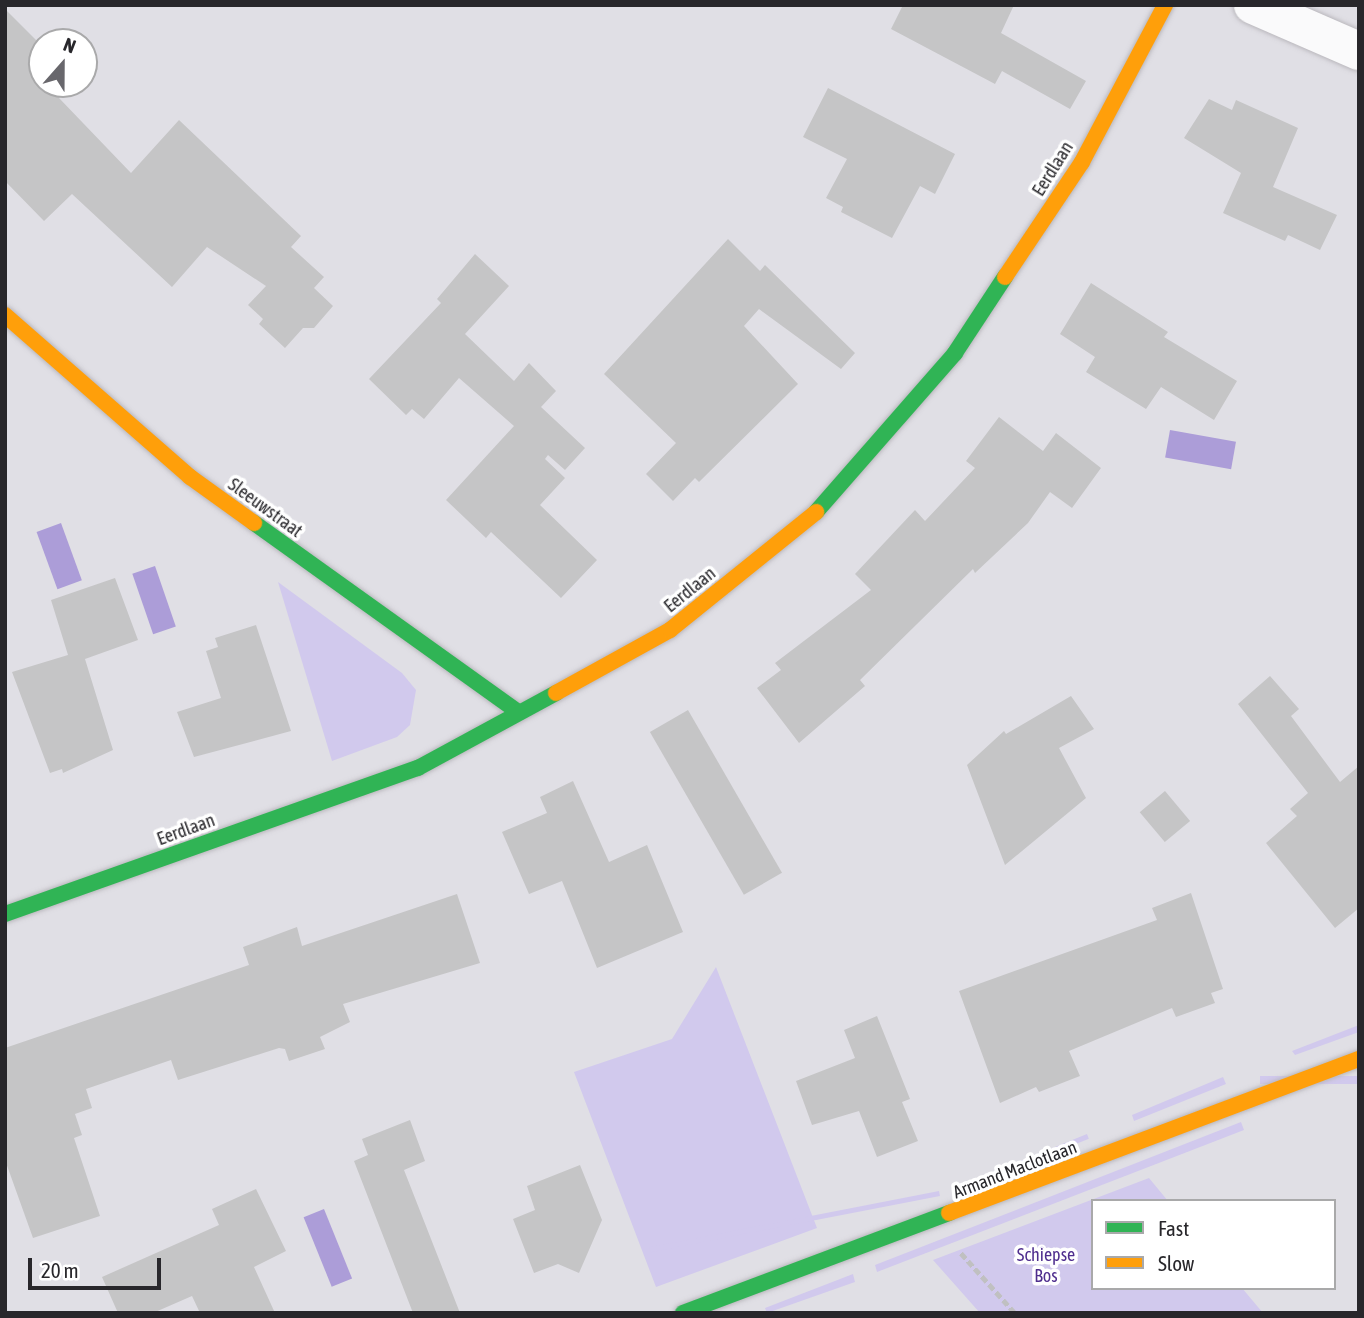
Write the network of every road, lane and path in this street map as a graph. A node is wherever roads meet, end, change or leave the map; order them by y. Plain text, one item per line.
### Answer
1 (1165, 5) edge
2 (1254, 5) edge
3 (1359, 51) edge
4 (5, 315) edge
5 (518, 712) junction
6 (5, 914) edge
7 (1359, 1059) edge
8 (943, 1219) junction
9 (683, 1313) edge
10 (1014, 1313) edge

1 - 5 street, Eerdlaan
2 - 3 street
4 - 5 street, Sleeuwstraat
5 - 6 street, Eerdlaan
7 - 8 street, Armand Maclotlaan
8 - 9 street, Armand Maclotlaan
8 - 10 path

